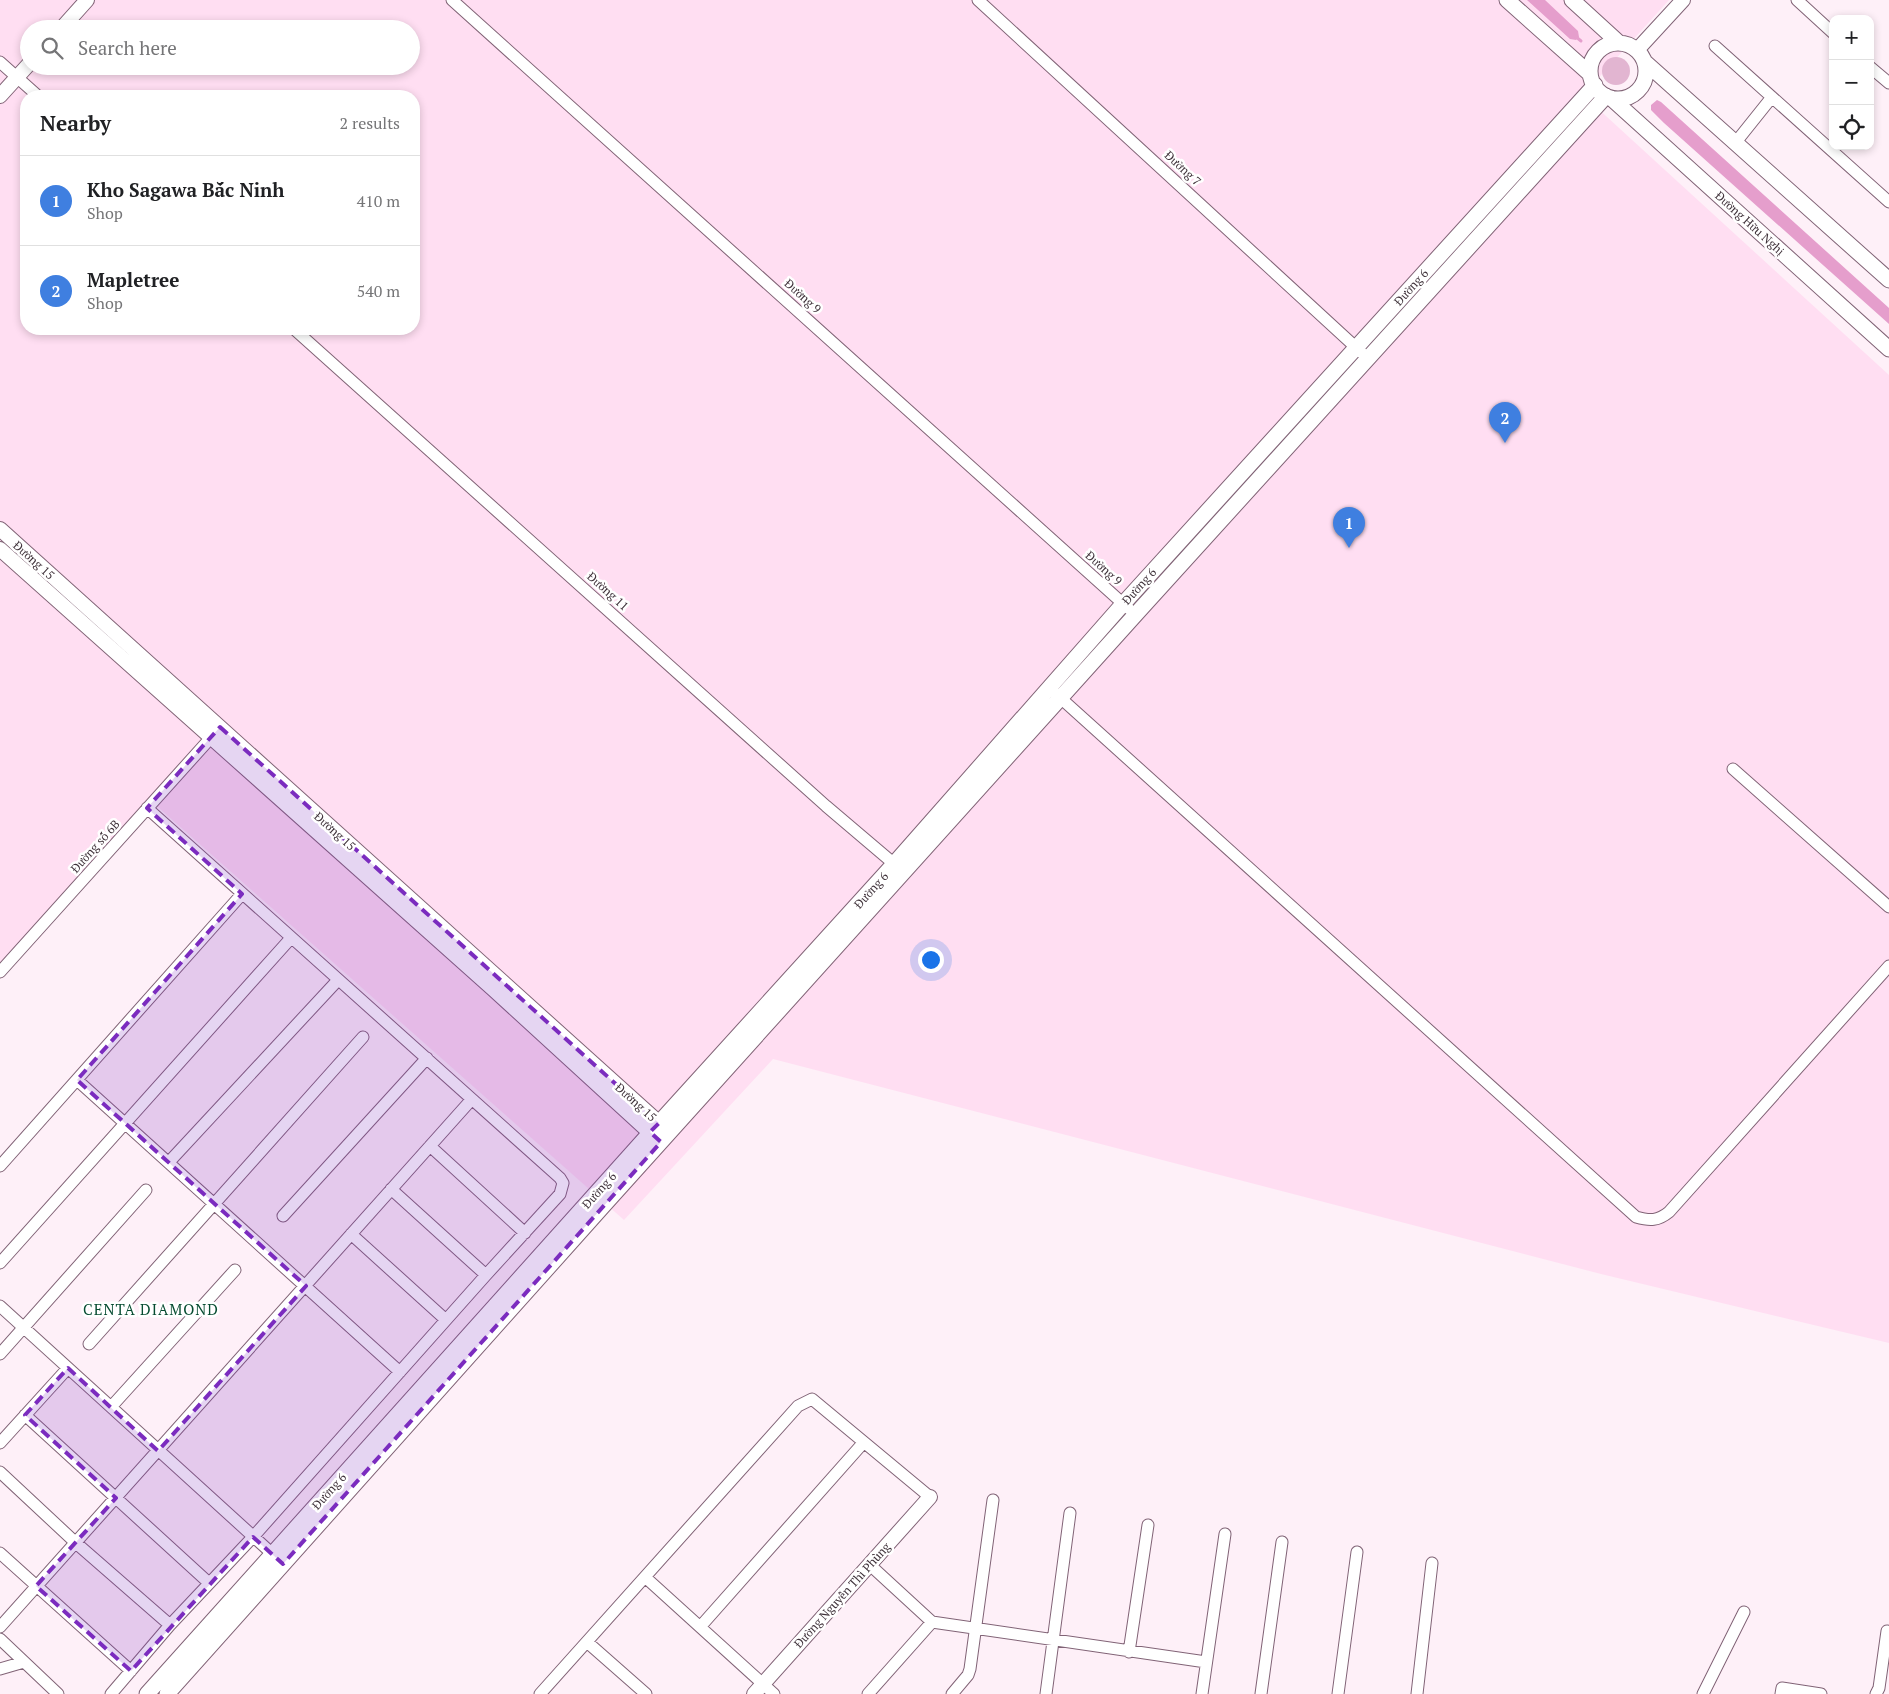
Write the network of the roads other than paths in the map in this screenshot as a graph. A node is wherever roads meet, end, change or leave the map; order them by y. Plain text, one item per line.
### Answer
1 (86, 0) edge
2 (452, 0) edge
3 (978, 0) edge
4 (1507, 0) edge
5 (1572, 0) edge
6 (1683, 0) edge
7 (1796, 0) edge
8 (69, 20) edge
9 (1829, 29) edge
10 (1618, 42) junction
11 (1715, 46) dead end
12 (1637, 50) junction
13 (0, 62) edge
14 (1646, 63) junction
15 (1874, 71) edge
16 (20, 74) edge
17 (17, 77) junction
18 (1889, 84) edge
19 (1600, 88) junction
20 (31, 90) edge
21 (0, 96) edge
22 (1772, 98) junction
23 (1736, 142) junction
24 (1889, 202) edge
25 (1889, 280) edge
26 (301, 335) edge
27 (1889, 349) edge
28 (1362, 352) junction
29 (0, 529) edge
30 (0, 549) edge
31 (1123, 604) junction
32 (1136, 614) junction
33 (1049, 687) junction
34 (1061, 698) junction
35 (220, 727) junction
36 (211, 738) junction
37 (1733, 769) dead end
38 (147, 808) junction
39 (899, 868) junction
40 (242, 894) junction
41 (1889, 907) edge
42 (291, 938) junction
43 (1889, 966) edge
44 (0, 972) edge
45 (338, 980) junction
46 (507, 994) junction
47 (363, 1036) dead end
48 (427, 1058) junction
49 (77, 1080) junction
50 (472, 1099) junction
51 (125, 1122) junction
52 (660, 1132) junction
53 (430, 1146) junction
54 (170, 1162) junction
55 (0, 1166) edge
56 (391, 1189) junction
57 (146, 1190) dead end
58 (215, 1204) junction
59 (283, 1216) dead end
60 (525, 1233) junction
61 (351, 1234) junction
62 (0, 1263) edge
63 (235, 1270) dead end
64 (486, 1275) junction
65 (306, 1286) junction
66 (0, 1306) edge
67 (446, 1320) junction
68 (24, 1327) junction
69 (88, 1344) dead end
70 (0, 1354) edge
71 (68, 1368) junction
72 (400, 1372) junction
73 (111, 1407) junction
74 (26, 1415) junction
75 (864, 1442) junction
76 (0, 1443) edge
77 (158, 1451) junction
78 (0, 1472) edge
79 (930, 1497) joint
80 (116, 1498) junction
81 (993, 1500) dead end
82 (1070, 1513) dead end
83 (1148, 1525) dead end
84 (1225, 1534) dead end
85 (253, 1538) junction
86 (1282, 1542) dead end
87 (76, 1543) junction
88 (1357, 1552) dead end
89 (0, 1553) edge
90 (278, 1559) junction
91 (1432, 1563) dead end
92 (870, 1565) junction
93 (645, 1577) junction
94 (209, 1583) junction
95 (36, 1586) junction
96 (1744, 1612) dead end
97 (932, 1622) junction
98 (170, 1626) junction
99 (0, 1627) edge
100 (700, 1627) junction
101 (975, 1629) junction
102 (1887, 1630) dead end
103 (0, 1639) edge
104 (1052, 1640) junction
105 (587, 1642) junction
106 (1129, 1652) junction
107 (24, 1662) junction
108 (1206, 1662) junction
109 (0, 1669) edge
110 (131, 1671) junction
111 (759, 1689) edge
112 (644, 1693) edge
113 (58, 1694) edge
114 (111, 1694) edge
115 (147, 1694) edge
116 (167, 1694) edge
117 (540, 1694) edge
118 (774, 1694) edge
119 (868, 1694) edge
120 (952, 1694) edge
121 (1046, 1694) edge
122 (1202, 1694) edge
123 (1261, 1694) edge
124 (1338, 1694) edge
125 (1417, 1694) edge
126 (1703, 1694) edge
127 (1781, 1694) edge
128 (1821, 1694) edge
129 (1876, 1694) edge

1 - 8 street
2 - 31 street, Đường 9
3 - 28 street, Đường 7
4 - 19 main road, Đường Hữu Nghị
5 - 10 main road
6 - 12 street
7 - 9 street
10 - 12 main road
10 - 19 main road
11 - 22 street
12 - 14 main road
13 - 17 street
14 - 19 main road
14 - 23 main road
15 - 18 street
16 - 17 street
17 - 20 street
17 - 21 street
19 - 27 main road, Đường Hữu Nghị
19 - 28 main road, Đường 6
22 - 23 street
22 - 24 street
23 - 25 main road
26 - 39 street, Đường 11
28 - 31 main road, Đường 6
28 - 32 main road, Đường 6
29 - 35 street, Đường 15
30 - 36 street, Đường 15
31 - 32 street, Đường 9
31 - 33 main road, Đường 6
32 - 34 main road, Đường 6
33 - 34 street
33 - 39 main road, Đường 6
34 - 39 main road, Đường 6
34 - 43 street
35 - 36 street, Đường số 6B
35 - 46 street, Đường 15
36 - 38 street, Đường số 6B
36 - 46 street, Đường 15
37 - 41 street
38 - 40 street
38 - 44 street, Đường số 6B
39 - 52 main road, Đường 6
40 - 42 street
40 - 49 street
42 - 45 street
42 - 51 street
45 - 48 street
45 - 54 street
46 - 52 street, Đường 15
47 - 58 street
48 - 50 street
48 - 59 street
49 - 51 street
49 - 55 street
50 - 53 street
50 - 60 street
51 - 54 street
51 - 62 street
52 - 90 main road, Đường 6
53 - 56 street
53 - 60 street
54 - 58 street
56 - 61 street
56 - 64 street
57 - 68 street
58 - 65 street
58 - 69 street
60 - 64 street
61 - 65 street
61 - 67 street
63 - 73 street
64 - 67 street
65 - 72 street
65 - 77 street
66 - 68 street
67 - 72 street
68 - 70 street
68 - 71 street
71 - 73 street
71 - 74 street
72 - 85 street
73 - 77 street
74 - 76 street
74 - 80 street
75 - 79 street
75 - 93 street
75 - 100 street
77 - 80 street
77 - 85 street
78 - 87 street
79 - 92 street, Đường Nguyễn Thì Phùng
80 - 87 street
80 - 94 street
81 - 101 street
82 - 104 street
83 - 106 street
84 - 108 street
85 - 90 street
85 - 94 street
86 - 123 street
87 - 95 street
87 - 98 street
88 - 124 street
89 - 95 street
90 - 115 main road, Đường 6
90 - 116 main road, Đường 6
91 - 125 street
92 - 97 street
92 - 111 street, Đường Nguyễn Thì Phùng
93 - 100 street
93 - 105 street
94 - 98 street
95 - 99 street
95 - 110 street
96 - 126 street
97 - 101 street
97 - 119 street
98 - 110 street
100 - 111 street
101 - 104 street
101 - 120 street
102 - 129 street
103 - 107 street
104 - 106 street
104 - 121 street
105 - 112 street
105 - 117 street
106 - 108 street
107 - 109 street
107 - 113 street
108 - 122 street
110 - 114 street
111 - 118 street
127 - 128 street

